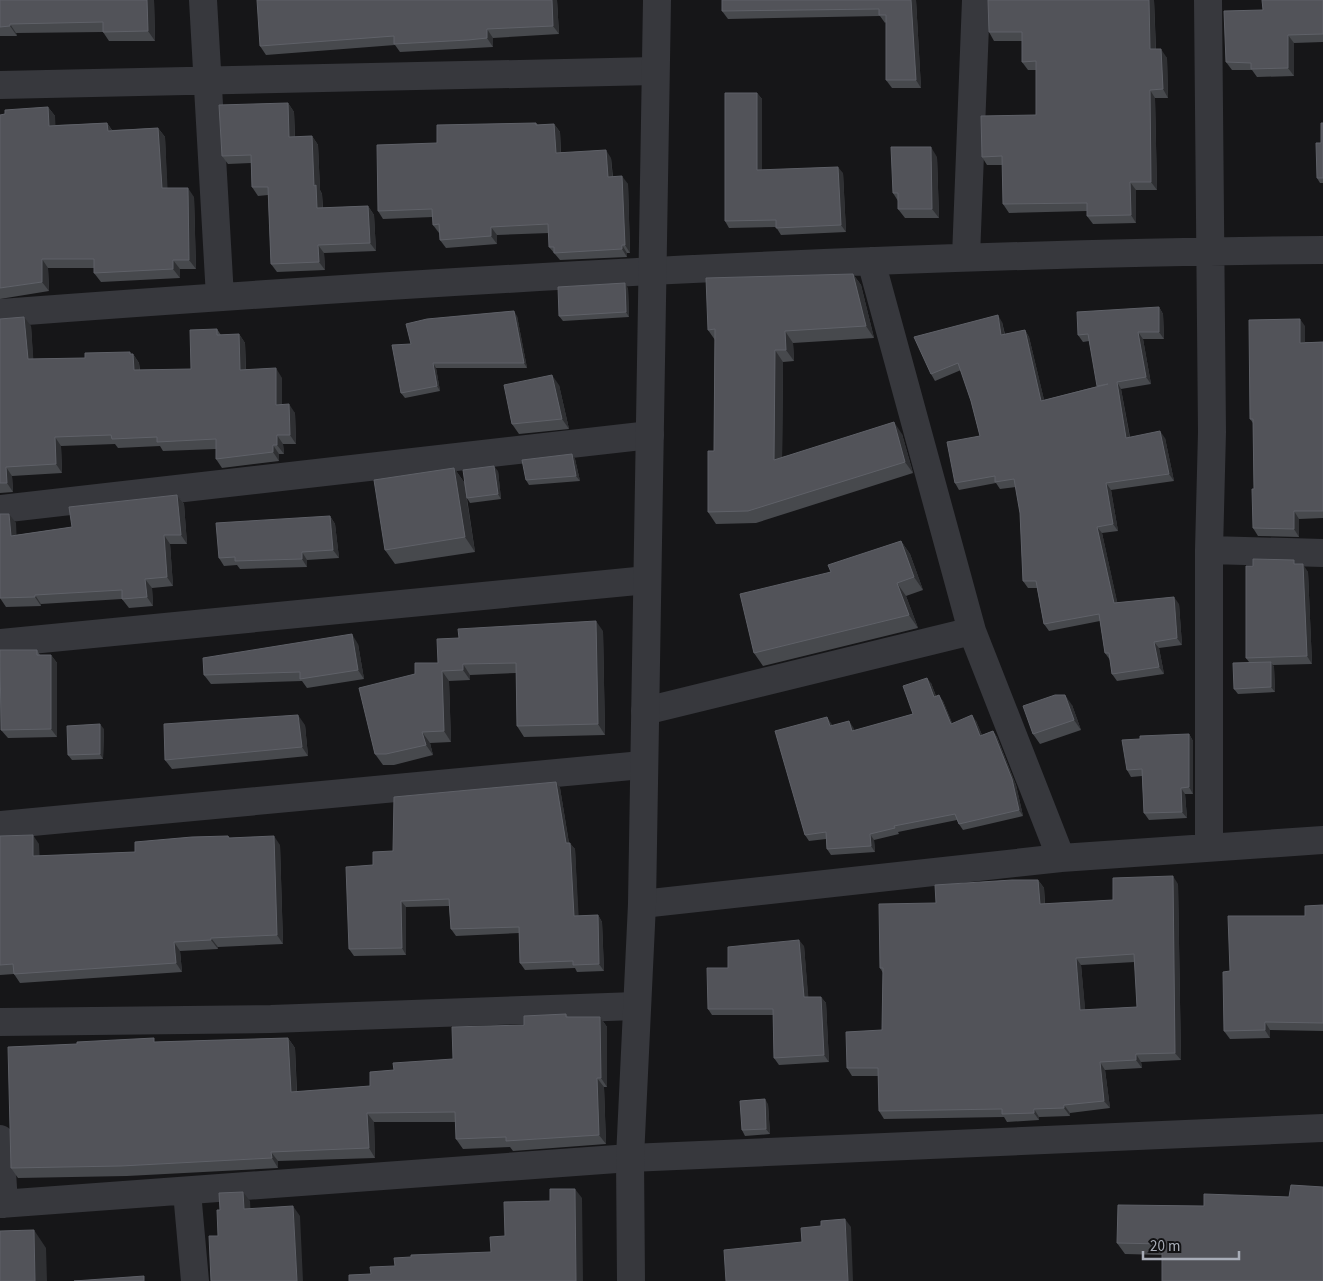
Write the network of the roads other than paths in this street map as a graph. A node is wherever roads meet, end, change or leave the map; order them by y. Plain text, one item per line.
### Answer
1 (203, 0) edge
2 (657, 0) edge
3 (976, 0) edge
4 (1208, 0) edge
5 (656, 71) junction
6 (206, 81) junction
7 (0, 85) edge
8 (1323, 250) edge
9 (1210, 251) junction
10 (966, 257) junction
11 (871, 261) junction
12 (654, 269) junction
13 (220, 297) junction
14 (0, 314) edge
15 (650, 435) junction
16 (0, 509) edge
17 (1209, 550) junction
18 (1323, 553) edge
19 (647, 580) junction
20 (972, 631) junction
21 (0, 643) edge
22 (645, 710) junction
23 (642, 765) junction
24 (0, 825) edge
25 (1323, 840) edge
26 (1210, 847) junction
27 (1061, 858) junction
28 (642, 904) junction
29 (636, 1006) junction
30 (0, 1022) edge
31 (1323, 1128) edge
32 (0, 1139) edge
33 (630, 1158) junction
34 (187, 1192) junction
35 (2, 1204) edge
36 (195, 1281) edge
37 (631, 1281) edge

1 - 6 street
2 - 5 street
3 - 10 street
4 - 9 street
5 - 6 street
5 - 12 street
6 - 7 street
6 - 13 street
8 - 9 street
9 - 10 street
9 - 17 street
10 - 11 street
11 - 12 street
11 - 20 street
12 - 13 street
12 - 15 street
13 - 14 street
15 - 16 street
15 - 19 street
17 - 18 street
17 - 26 street
19 - 21 street
19 - 22 street
20 - 22 street
20 - 27 street
22 - 23 street
23 - 24 street
23 - 28 street
25 - 26 street
26 - 27 street
27 - 28 street
28 - 29 street
29 - 30 street
29 - 33 street
31 - 33 street
32 - 35 street
33 - 34 street
33 - 37 street
34 - 35 street
34 - 36 street

